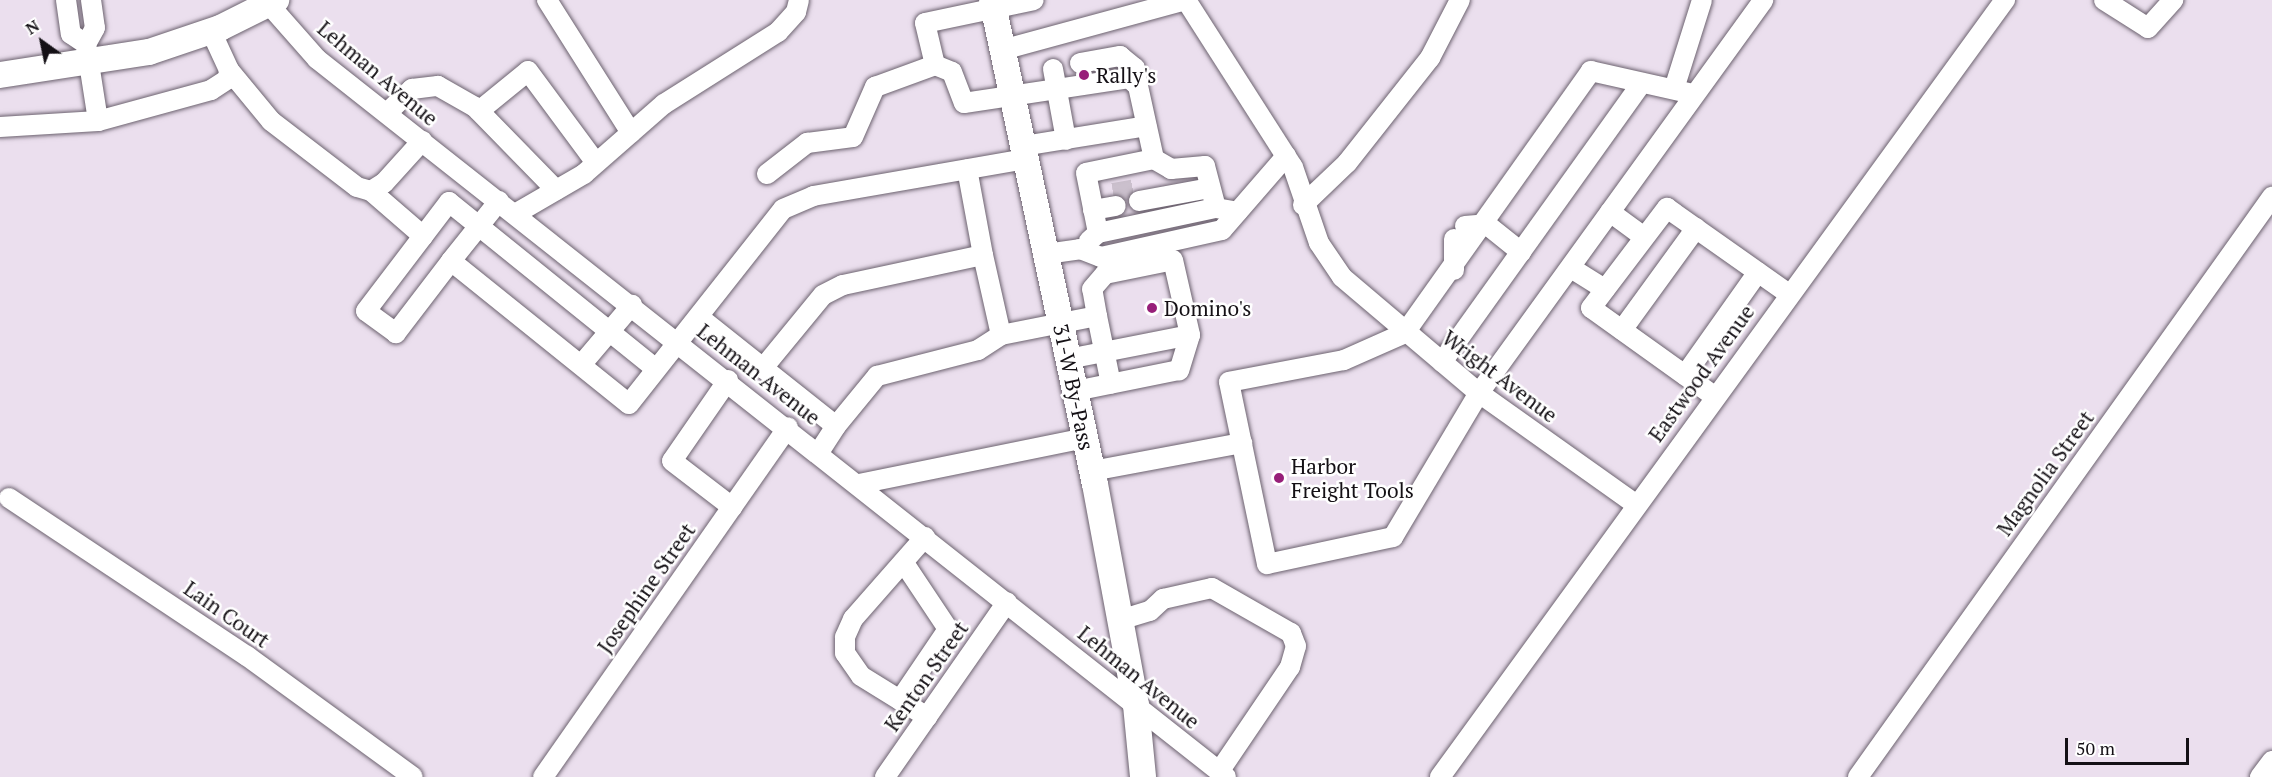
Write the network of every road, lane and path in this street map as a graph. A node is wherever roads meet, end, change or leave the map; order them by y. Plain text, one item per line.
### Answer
1 (66, 0) edge
2 (547, 0) edge
3 (799, 0) edge
4 (1186, 0) edge
5 (1460, 0) edge
6 (1702, 0) edge
7 (1762, 0) edge
8 (2004, 0) edge
9 (2104, 0) edge
10 (2173, 0) edge
11 (93, 1) edge
12 (1026, 1) edge
13 (269, 2) edge
14 (993, 5) edge
15 (212, 31) junction
16 (1002, 50) junction
17 (88, 54) junction
18 (935, 65) junction
19 (1067, 66) junction
20 (229, 70) junction
21 (0, 75) edge
22 (1642, 83) junction
23 (1138, 86) junction
24 (1056, 90) junction
25 (1011, 92) junction
26 (1683, 92) junction
27 (479, 111) junction
28 (387, 113) junction
29 (98, 121) junction
30 (1146, 126) junction
31 (0, 127) edge
32 (632, 133) junction
33 (1066, 140) junction
34 (422, 141) junction
35 (1024, 152) junction
36 (1286, 156) junction
37 (1154, 159) junction
38 (596, 164) junction
39 (968, 169) junction
40 (767, 174) dead end
41 (1208, 183) junction
42 (556, 190) junction
43 (371, 191) junction
44 (1137, 195) tunnel mouth
45 (2272, 197) edge
46 (1115, 199) tunnel mouth
47 (499, 201) junction
48 (1092, 204) junction
49 (1304, 205) junction
50 (1216, 208) junction
51 (1238, 212) junction
52 (1610, 212) junction
53 (515, 214) junction
54 (1486, 224) junction
55 (479, 226) junction
56 (1696, 228) junction
57 (1098, 233) junction
58 (423, 236) junction
59 (1644, 237) junction
60 (1080, 249) junction
61 (1521, 252) junction
62 (1046, 254) junction
63 (983, 255) junction
64 (451, 261) junction
65 (1103, 265) junction
66 (1571, 268) junction
67 (1454, 270) junction
68 (1758, 272) junction
69 (1605, 289) junction
70 (1789, 294) junction
71 (632, 304) junction
72 (1097, 316) junction
73 (699, 317) junction
74 (1060, 323) junction
75 (1622, 330) junction
76 (609, 331) junction
77 (1406, 333) junction
78 (1001, 335) junction
79 (1190, 335) junction
80 (679, 341) junction
81 (1104, 352) junction
82 (1068, 359) junction
83 (1442, 362) junction
84 (581, 365) junction
85 (763, 368) junction
86 (656, 369) junction
87 (1685, 375) junction
88 (728, 380) junction
89 (1111, 384) junction
90 (1075, 391) junction
91 (1479, 393) junction
92 (1714, 396) junction
93 (836, 426) junction
94 (788, 427) junction
95 (1085, 438) junction
96 (1242, 443) junction
97 (819, 452) junction
98 (1092, 471) junction
99 (859, 484) junction
100 (9, 498) dead end
101 (1635, 504) junction
102 (732, 507) junction
103 (925, 537) junction
104 (904, 563) junction
105 (1007, 602) junction
106 (1120, 620) junction
107 (900, 700) junction
108 (1136, 705) junction
109 (927, 717) junction
110 (2272, 760) edge
111 (1223, 774) edge
112 (413, 777) edge
113 (543, 777) edge
114 (885, 777) edge
115 (1143, 777) edge
116 (1440, 777) edge
117 (1858, 777) edge
118 (2260, 777) edge

1 - 17 street
2 - 32 street
3 - 32 street
4 - 16 street
4 - 36 street, Wright Avenue
5 - 49 street
6 - 26 street
7 - 26 street
8 - 70 street, Eastwood Avenue
9 - 10 street
11 - 17 street
12 - 14 street
13 - 15 main road
13 - 28 street, Lehman Avenue
14 - 16 main road, 31-W By-Pass
14 - 18 street
15 - 17 main road
15 - 20 street
16 - 25 main road, 31-W By-Pass
17 - 21 main road
17 - 29 street
18 - 25 street
18 - 40 street
19 - 23 street
19 - 24 street
19 - 25 street
20 - 29 street
20 - 43 street
22 - 26 street
22 - 54 street
22 - 61 street
23 - 24 street
23 - 30 street
24 - 25 street
24 - 33 street
25 - 35 main road, 31-W By-Pass
26 - 52 street
27 - 28 street
27 - 38 street
27 - 42 street
28 - 34 street, Lehman Avenue
29 - 31 street
30 - 33 street
30 - 37 street
32 - 38 street
33 - 35 street
34 - 43 street
34 - 47 street, Lehman Avenue
35 - 39 street
35 - 62 main road, 31-W By-Pass
36 - 49 street, Wright Avenue
36 - 51 street
37 - 41 street
37 - 48 street
38 - 42 street
39 - 63 street
39 - 73 street
41 - 44 street
41 - 50 street
42 - 53 street
43 - 58 street
45 - 117 street, Magnolia Street
46 - 48 street
47 - 53 street, Lehman Avenue
47 - 55 street
48 - 57 street
49 - 77 street, Wright Avenue
50 - 51 street
50 - 57 street
51 - 65 street
52 - 59 street
52 - 66 street
53 - 71 street, Lehman Avenue
54 - 61 street
54 - 67 street
54 - 67 street
55 - 58 street
55 - 64 street
55 - 76 street
56 - 59 street
56 - 68 street
56 - 75 street
57 - 60 street
58 - 64 street
59 - 69 street
60 - 62 street
60 - 65 street
61 - 83 street
62 - 74 main road, 31-W By-Pass
63 - 78 street
63 - 85 street
64 - 84 street
65 - 72 street
65 - 79 street
66 - 69 street
66 - 91 street
67 - 77 street
68 - 70 street
68 - 87 street
69 - 75 street
70 - 92 street, Eastwood Avenue
71 - 76 street
71 - 80 street, Lehman Avenue
72 - 74 street
72 - 81 street
73 - 80 street
73 - 85 street
74 - 78 street
74 - 82 main road, 31-W By-Pass
75 - 87 street
76 - 84 street
76 - 86 street
77 - 83 street, Wright Avenue
77 - 96 street
78 - 93 street
79 - 81 street
79 - 89 street
80 - 86 street
80 - 88 street, Lehman Avenue
81 - 82 street
81 - 89 street
82 - 90 main road, 31-W By-Pass
83 - 91 street, Wright Avenue
84 - 86 street
85 - 93 street
87 - 92 street
88 - 94 street, Lehman Avenue
88 - 102 street
89 - 90 street
90 - 95 main road, 31-W By-Pass
91 - 96 street
91 - 101 street, Wright Avenue
92 - 101 street, Eastwood Avenue
93 - 97 street
94 - 97 street, Lehman Avenue
94 - 102 street, Josephine Street
95 - 98 main road, 31-W By-Pass
95 - 99 street
96 - 98 street
97 - 99 street, Lehman Avenue
98 - 106 main road, 31-W By-Pass
99 - 103 street, Lehman Avenue
100 - 112 street, Lain Court
101 - 116 street, Eastwood Avenue
102 - 113 street, Josephine Street
103 - 104 street
103 - 105 street, Lehman Avenue
104 - 107 street
104 - 107 street
105 - 108 street, Lehman Avenue
105 - 109 street, Kenton Street
106 - 108 main road, 31-W By-Pass
106 - 111 street
107 - 109 street
108 - 111 street, Lehman Avenue
108 - 115 main road, 31-W By-Pass
109 - 114 street, Kenton Street
110 - 118 street

